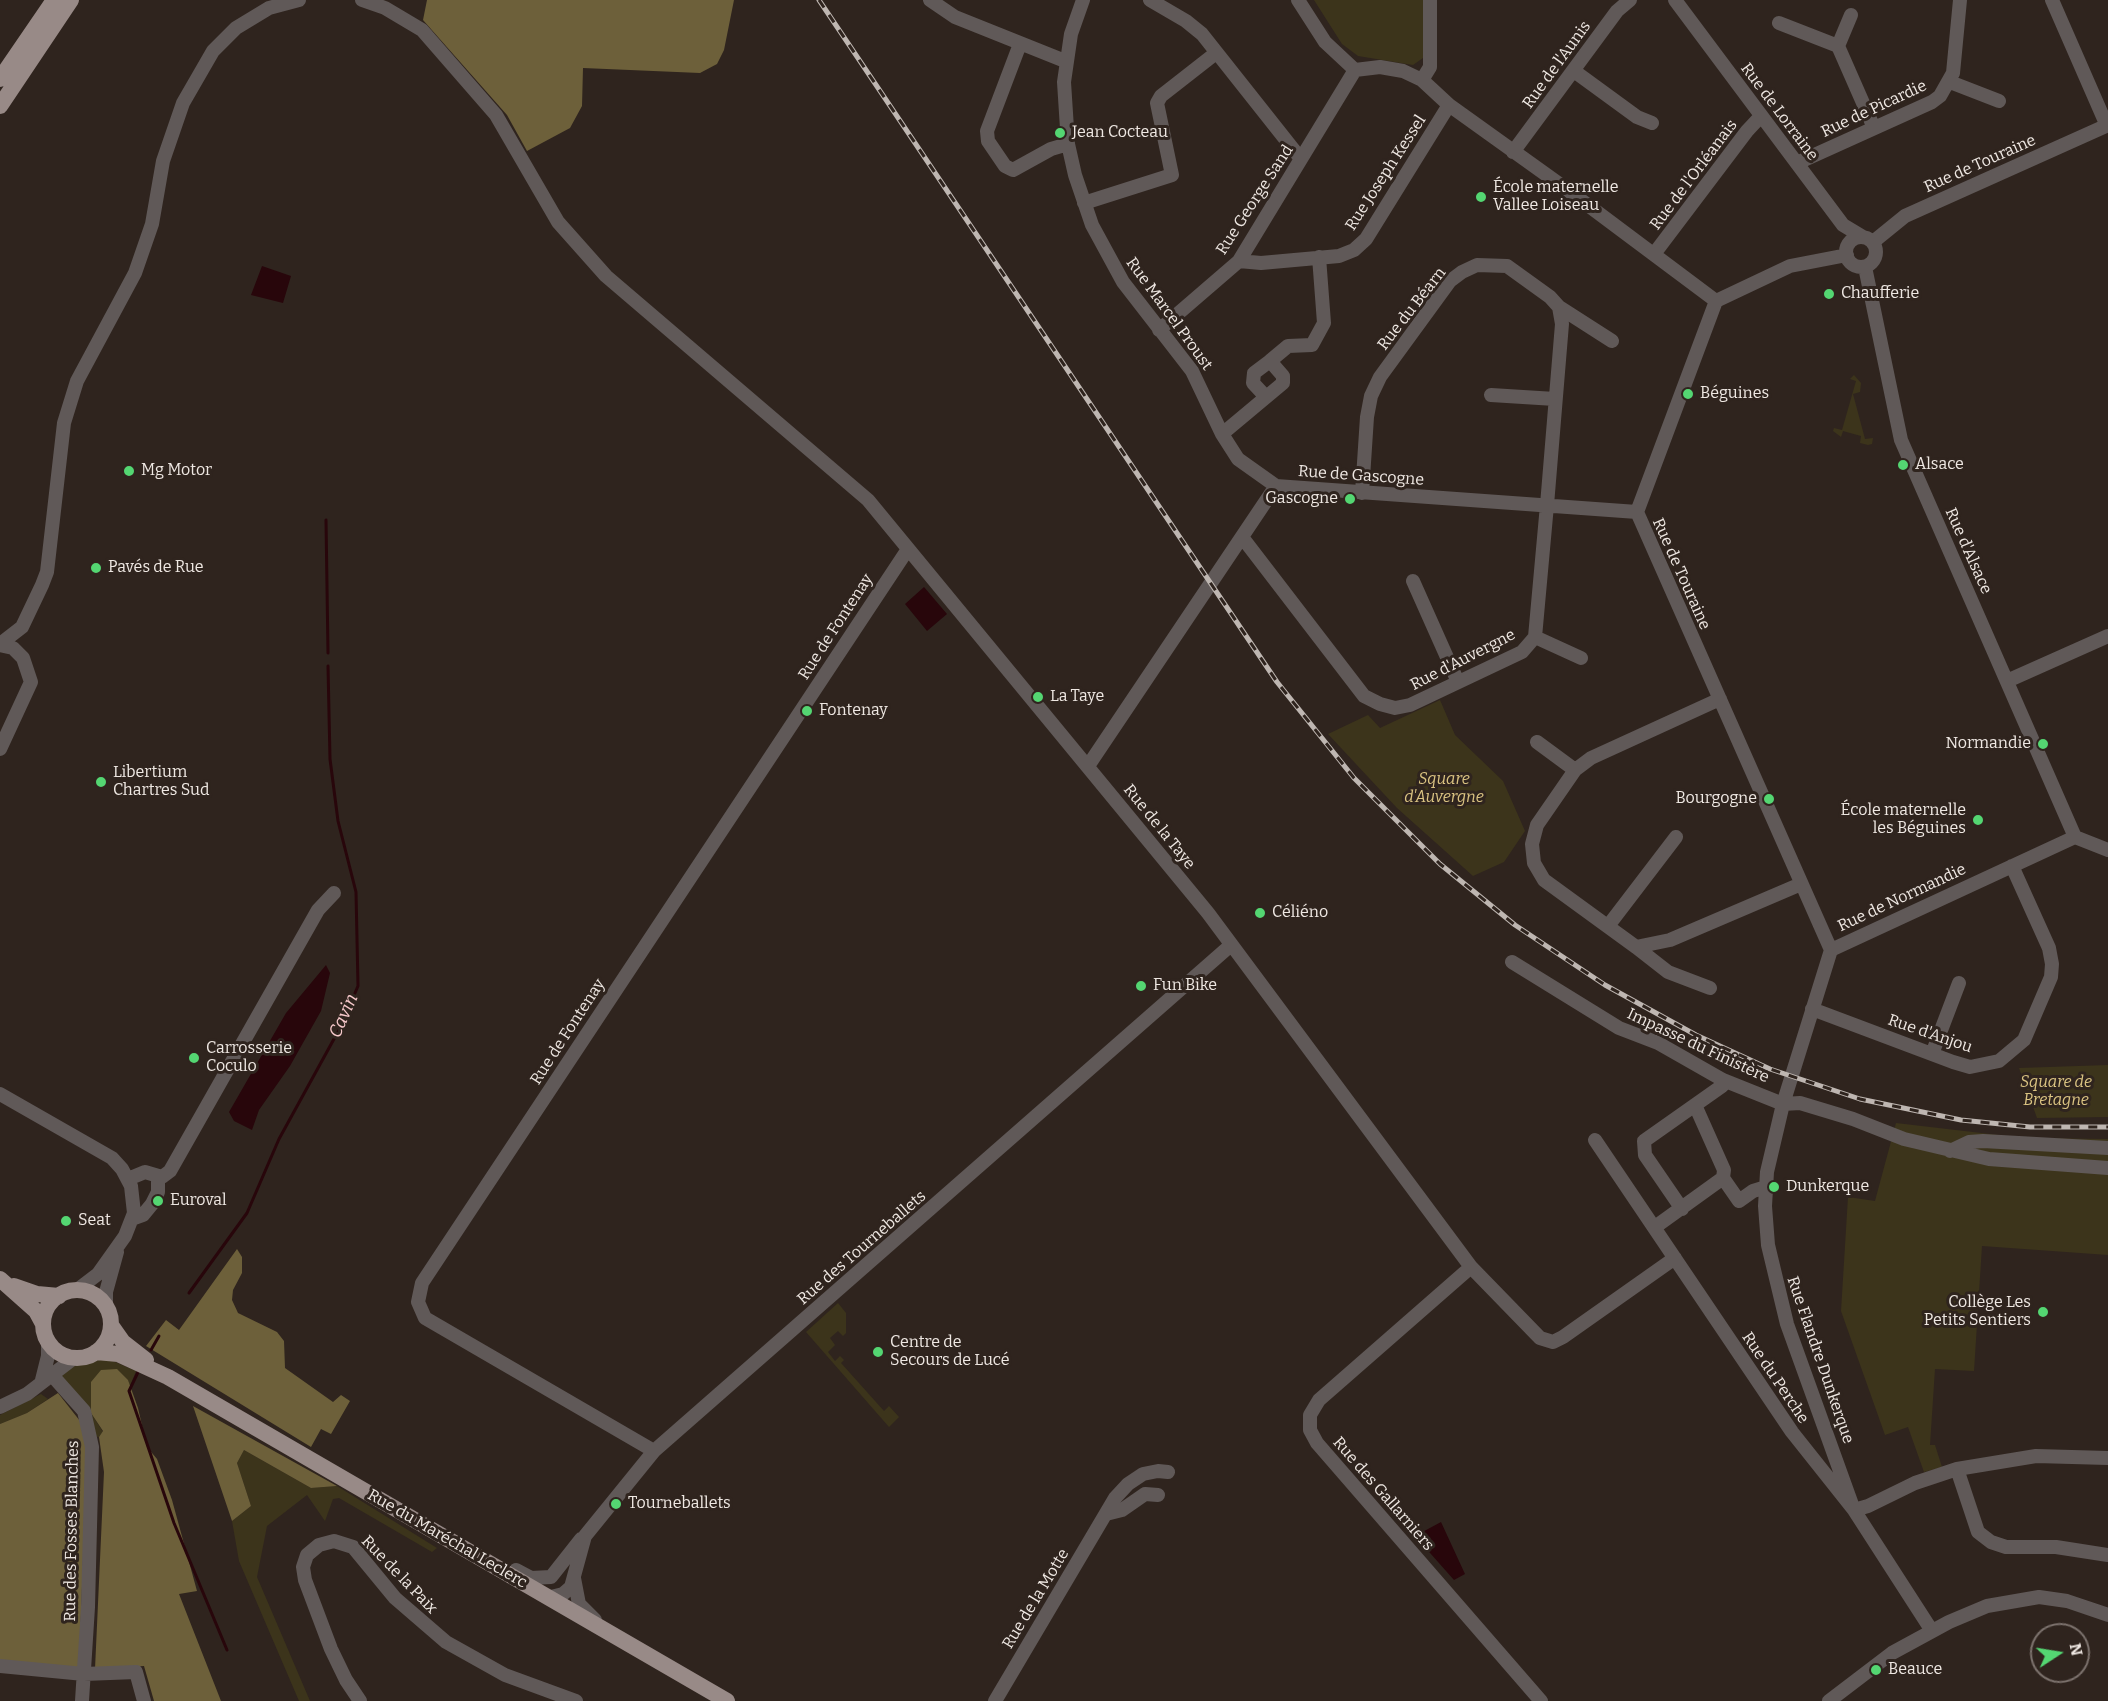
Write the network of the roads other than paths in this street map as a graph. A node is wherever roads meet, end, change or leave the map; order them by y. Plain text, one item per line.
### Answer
1 (54, 0) edge
2 (71, 0) edge
3 (299, 0) edge
4 (362, 0) edge
5 (930, 0) edge
6 (1083, 0) edge
7 (1150, 0) edge
8 (1298, 0) edge
9 (1430, 0) edge
10 (1630, 0) edge
11 (1675, 0) edge
12 (1960, 0) edge
13 (2052, 0) edge
14 (1851, 15) dead end
15 (1779, 23) dead end
16 (1020, 44) junction
17 (1838, 46) junction
18 (1216, 53) junction
19 (1065, 61) junction
20 (1355, 70) junction
21 (1574, 71) junction
22 (0, 79) edge
23 (1422, 80) junction
24 (1950, 82) junction
25 (1998, 101) dead end
26 (1449, 105) junction
27 (0, 106) edge
28 (1761, 116) junction
29 (1652, 123) dead end
30 (2108, 125) edge
31 (1874, 128) junction
32 (1068, 144) junction
33 (1514, 152) junction
34 (1301, 159) junction
35 (1797, 163) junction
36 (1084, 203) junction
37 (1846, 229) junction
38 (1868, 240) junction
39 (1847, 252) junction
40 (1654, 255) junction
41 (1319, 257) junction
42 (1239, 261) junction
43 (1865, 267) junction
44 (1716, 302) junction
45 (1559, 308) junction
46 (1159, 330) junction
47 (1612, 341) dead end
48 (1270, 360) junction
49 (1491, 395) dead end
50 (1266, 397) junction
51 (1556, 399) junction
52 (1222, 434) junction
53 (1276, 486) junction
54 (1362, 493) junction
55 (1547, 505) junction
56 (1636, 512) junction
57 (1242, 537) junction
58 (908, 549) junction
59 (1413, 581) dead end
60 (22, 627) junction
61 (2108, 636) edge
62 (1535, 637) junction
63 (0, 644) edge
64 (23, 658) junction
65 (1581, 658) dead end
66 (2007, 681) junction
67 (1458, 682) junction
68 (1720, 699) junction
69 (1538, 742) dead end
70 (0, 749) edge
71 (1088, 766) junction
72 (1575, 770) junction
73 (1676, 837) dead end
74 (2075, 837) junction
75 (2108, 850) edge
76 (2012, 866) junction
77 (1802, 884) junction
78 (334, 893) dead end
79 (1608, 926) junction
80 (1231, 945) junction
81 (1636, 947) junction
82 (1831, 950) junction
83 (1512, 962) dead end
84 (1959, 983) dead end
85 (1710, 988) dead end
86 (1812, 1009) junction
87 (1932, 1054) junction
88 (1791, 1077) joint
89 (1723, 1080) junction
90 (0, 1094) edge
91 (1783, 1104) junction
92 (1695, 1105) junction
93 (1595, 1140) dead end
94 (2108, 1148) edge
95 (1950, 1151) junction
96 (2108, 1168) edge
97 (158, 1178) junction
98 (1723, 1178) junction
99 (128, 1179) junction
100 (1766, 1187) junction
101 (1682, 1209) junction
102 (132, 1219) junction
103 (1655, 1227) junction
104 (117, 1250) junction
105 (1675, 1258) junction
106 (1471, 1267) junction
107 (4, 1282) edge
108 (77, 1290) junction
109 (59, 1296) junction
110 (106, 1308) junction
111 (111, 1325) junction
112 (46, 1332) junction
113 (96, 1352) junction
114 (74, 1358) junction
115 (47, 1377) junction
116 (168, 1377) junction
117 (0, 1407) edge
118 (654, 1451) junction
119 (2108, 1458) edge
120 (1957, 1468) junction
121 (1168, 1472) dead end
122 (1158, 1495) dead end
123 (385, 1504) junction
124 (1854, 1510) junction
125 (1106, 1514) junction
126 (585, 1536) junction
127 (2108, 1555) edge
128 (574, 1578) junction
129 (550, 1597) junction
130 (2108, 1615) edge
131 (602, 1628) junction
132 (1932, 1631) junction
133 (0, 1666) edge
134 (84, 1674) junction
135 (82, 1701) edge
136 (144, 1701) edge
137 (360, 1701) edge
138 (576, 1701) edge
139 (727, 1701) edge
140 (995, 1701) edge
141 (1541, 1701) edge
142 (1829, 1701) edge

1 - 22 main road
2 - 27 main road
3 - 60 street
4 - 58 street, Rue de la Taye
5 - 16 street
6 - 19 street, Rue Marcel Proust
7 - 18 street
8 - 20 street
9 - 23 street
10 - 21 street, Rue de l'Aunis
11 - 28 street, Rue de Lorraine
12 - 24 street, Rue de Picardie
13 - 30 street
14 - 17 street
15 - 17 street
16 - 19 street
16 - 32 street
17 - 31 street
18 - 34 street
18 - 36 street
19 - 32 street, Rue Marcel Proust
20 - 23 street
20 - 34 street, Rue George Sand
21 - 29 street
21 - 33 street, Rue de l'Aunis
23 - 26 street
24 - 25 street
24 - 31 street, Rue de Picardie
26 - 33 street
26 - 41 street, Rue Joseph Kessel
28 - 35 street, Rue de Lorraine
28 - 40 street, Rue de l'Orléanais
30 - 38 street, Rue de Touraine
31 - 35 street, Rue de Picardie
32 - 36 street, Rue Marcel Proust
33 - 40 street
34 - 42 street, Rue George Sand
35 - 37 street, Rue de Lorraine
36 - 46 street, Rue Marcel Proust
37 - 38 street, Rue de Lorraine
37 - 39 street
38 - 39 street
38 - 43 street
39 - 43 street
39 - 44 street
40 - 44 street
41 - 42 street, Rue Joseph Kessel
41 - 48 street
42 - 46 street, Rue George Sand
43 - 66 street, Rue d'Alsace
44 - 56 street, Rue de Touraine
45 - 47 street, Rue du Béarn
45 - 51 street
45 - 54 street, Rue du Béarn
46 - 52 street, Rue Marcel Proust
48 - 50 street
48 - 50 street
49 - 51 street
50 - 52 street
51 - 55 street
52 - 53 street, Rue Marcel Proust
53 - 54 street, Rue de Gascogne
53 - 57 street, Rue de Gascogne
54 - 55 street, Rue de Gascogne
55 - 56 street, Rue de Gascogne
55 - 62 street, Rue d'Auvergne
56 - 68 street, Rue de Touraine
57 - 67 street, Rue d'Auvergne
57 - 71 street, Rue de Gascogne
58 - 71 street, Rue de la Taye
58 - 118 street, Rue de Fontenay
59 - 67 street
60 - 63 street
60 - 64 street
61 - 66 street
62 - 65 street
62 - 67 street, Rue d'Auvergne
63 - 64 street
64 - 70 street
66 - 74 street, Rue d'Alsace
68 - 72 street
68 - 77 street, Rue de Touraine
69 - 72 street
71 - 80 street, Rue de la Taye
72 - 79 street
73 - 79 street
74 - 75 street
74 - 76 street, Rue de Normandie
76 - 82 street, Rue de Normandie
76 - 87 street, Rue d'Anjou
77 - 81 street
77 - 82 street, Rue de Touraine
78 - 97 street
79 - 81 street
80 - 106 street, Rue de la Taye
80 - 118 street, Rue des Tourneballets
81 - 85 street
82 - 86 street, Rue de Normandie
83 - 89 street, Impasse du Finistère
84 - 87 street
86 - 87 street, Rue d'Anjou
86 - 88 street, Rue de Normandie
88 - 91 street, Rue Flandre Dunkerque
89 - 91 street, Impasse du Finistère
89 - 92 street
90 - 99 street
91 - 95 street, Impasse du Finistère
91 - 100 street, Rue Flandre Dunkerque
92 - 98 street
92 - 101 street
93 - 103 street, Rue du Perche
94 - 95 street
95 - 96 street, Impasse du Finistère
97 - 99 street
97 - 102 street
98 - 100 street
98 - 101 street
99 - 102 street
100 - 124 street, Rue Flandre Dunkerque
101 - 103 street
102 - 104 street
103 - 105 street, Rue du Perche
104 - 108 street
104 - 110 street
105 - 106 street, Rue de la Taye
105 - 124 street, Rue du Perche
106 - 141 street, Rue des Gallarniers
107 - 109 main road
107 - 112 main road
108 - 109 main road
108 - 110 main road
109 - 112 main road
110 - 111 main road
111 - 113 main road
111 - 116 main road, Rue du Maréchal Leclerc
112 - 114 main road
112 - 115 street
113 - 114 main road
113 - 116 main road, Rue du Maréchal Leclerc
114 - 115 street
115 - 117 street
115 - 134 street, Rue des Fosses Blanches
116 - 123 main road, Rue du Maréchal Leclerc
118 - 126 street, Rue des Tourneballets
119 - 120 street
120 - 124 street
120 - 127 street
121 - 125 street, Rue de la Motte
122 - 125 street
123 - 126 street
123 - 129 main road, Rue du Maréchal Leclerc
124 - 132 street, Rue du Perche
125 - 140 street, Rue de la Motte
126 - 128 street, Rue des Tourneballets
128 - 129 street
128 - 131 street
129 - 131 main road, Rue du Maréchal Leclerc
130 - 132 street
131 - 139 main road, Rue du Maréchal Leclerc
132 - 142 street
133 - 134 street
134 - 135 street, Rue des Fosses Blanches
134 - 136 street
137 - 138 street, Rue de la Paix

